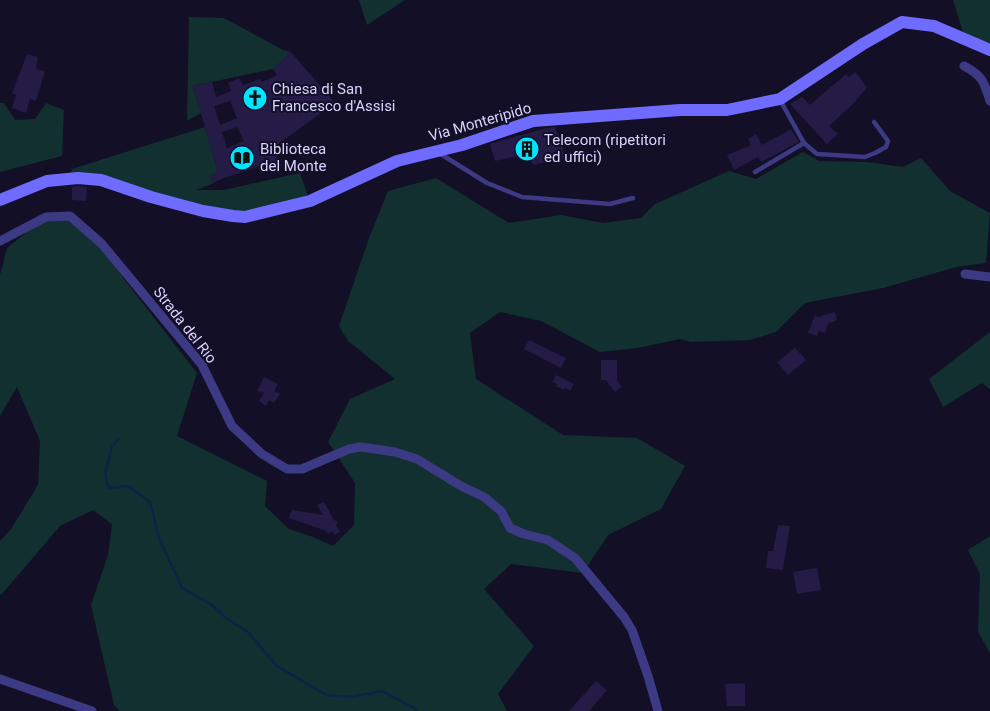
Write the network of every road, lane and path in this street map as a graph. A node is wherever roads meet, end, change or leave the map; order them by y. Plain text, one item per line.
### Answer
1 (990, 50) edge
2 (964, 66) dead end
3 (780, 99) junction
4 (990, 101) edge
5 (874, 122) dead end
6 (804, 143) junction
7 (436, 151) junction
8 (755, 172) dead end
9 (632, 198) dead end
10 (0, 200) edge
11 (0, 241) edge
12 (965, 274) dead end
13 (990, 277) edge
14 (0, 679) edge
15 (92, 711) edge
16 (658, 711) edge

1 - 3 street, Via Monteripido
2 - 4 street
3 - 6 lane
3 - 7 street, Via Monteripido
5 - 6 lane
6 - 8 lane
7 - 9 lane
7 - 10 street, Via Monteripido
11 - 16 street, Strada del Rio
12 - 13 street
14 - 15 street

